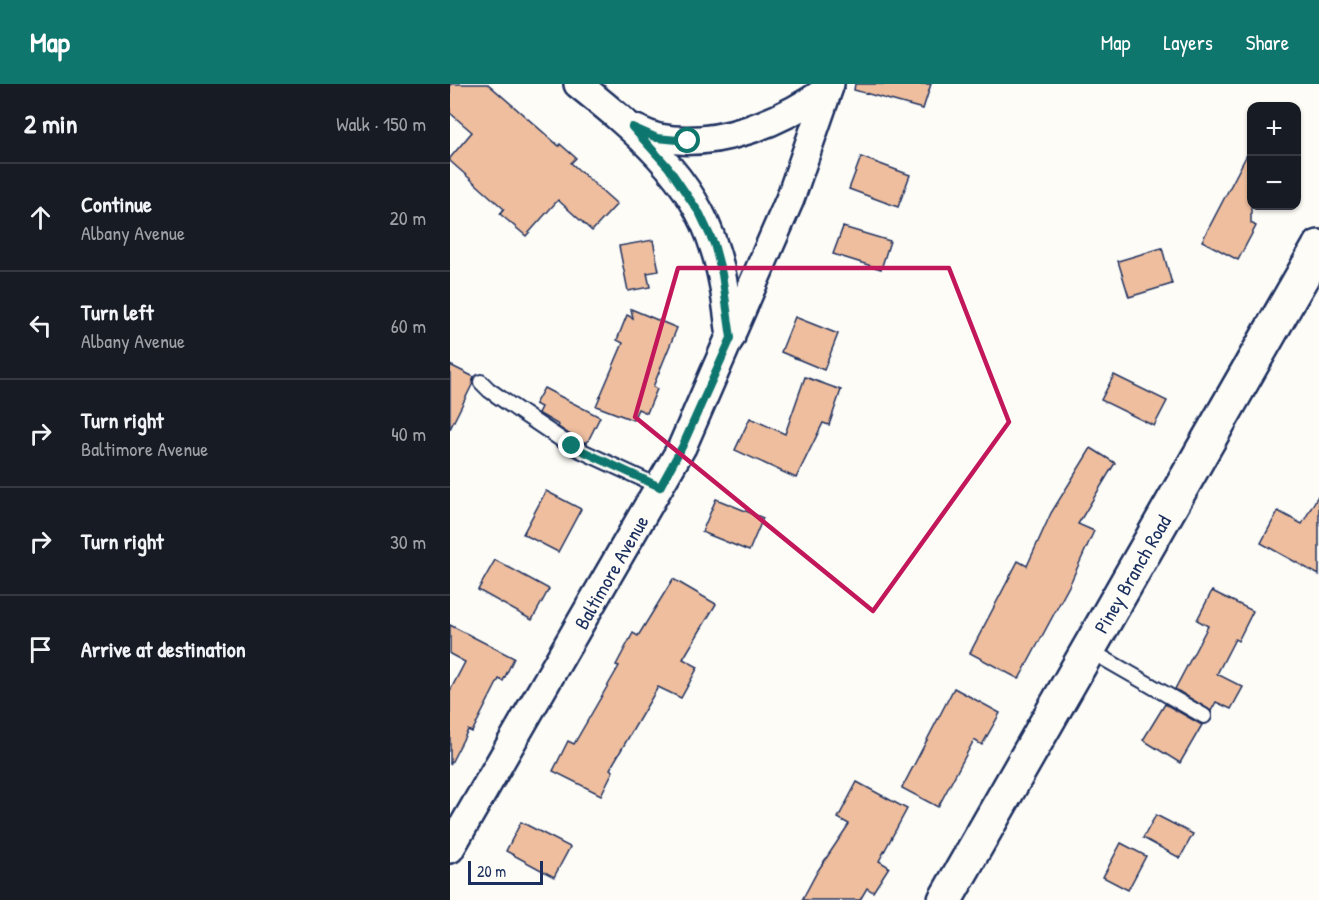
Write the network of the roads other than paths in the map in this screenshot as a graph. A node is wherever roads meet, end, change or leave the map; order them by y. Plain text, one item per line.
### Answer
1 (578, 84) edge
2 (829, 87) edge
3 (632, 127) junction
4 (1319, 247) edge
5 (731, 338) junction
6 (481, 382) dead end
7 (660, 487) junction
8 (1089, 650) junction
9 (1204, 716) dead end
10 (450, 849) edge
11 (945, 900) edge

1 - 3 street
2 - 3 street
2 - 5 street, Baltimore Avenue
3 - 5 street
4 - 8 main road, Piney Branch Road
5 - 7 street, Baltimore Avenue
6 - 7 lane
7 - 10 street, Baltimore Avenue
8 - 9 lane
8 - 11 main road, Piney Branch Road

